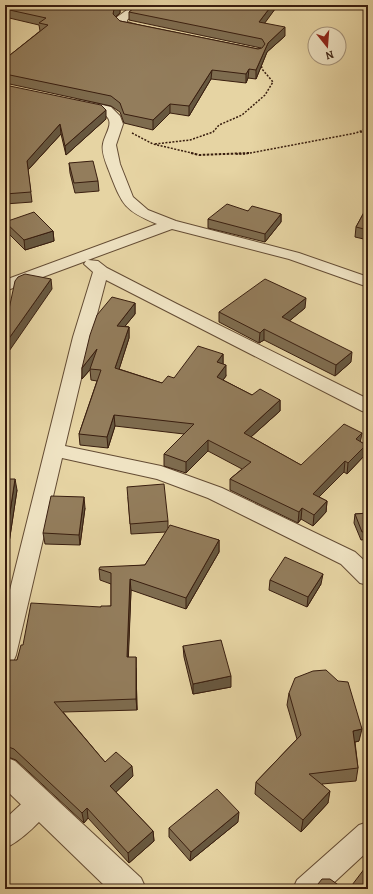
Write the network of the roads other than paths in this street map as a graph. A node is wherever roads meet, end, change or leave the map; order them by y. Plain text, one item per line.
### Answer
1 (141, 5) edge
2 (153, 32) edge
3 (67, 101) edge
4 (171, 224) junction
5 (83, 258) junction
6 (101, 271) junction
7 (368, 282) edge
8 (5, 286) edge
9 (368, 407) edge
10 (55, 450) junction
11 (368, 577) edge
12 (5, 655) edge
13 (5, 770) edge
14 (40, 802) junction
15 (368, 834) edge
16 (5, 836) edge
17 (130, 889) edge
18 (307, 889) edge

1 - 2 street
3 - 4 street
4 - 5 street
4 - 7 street
5 - 6 street
5 - 8 street
6 - 9 street
6 - 10 street
10 - 11 street
10 - 12 street
13 - 14 street
14 - 16 street
14 - 17 street
15 - 18 street

